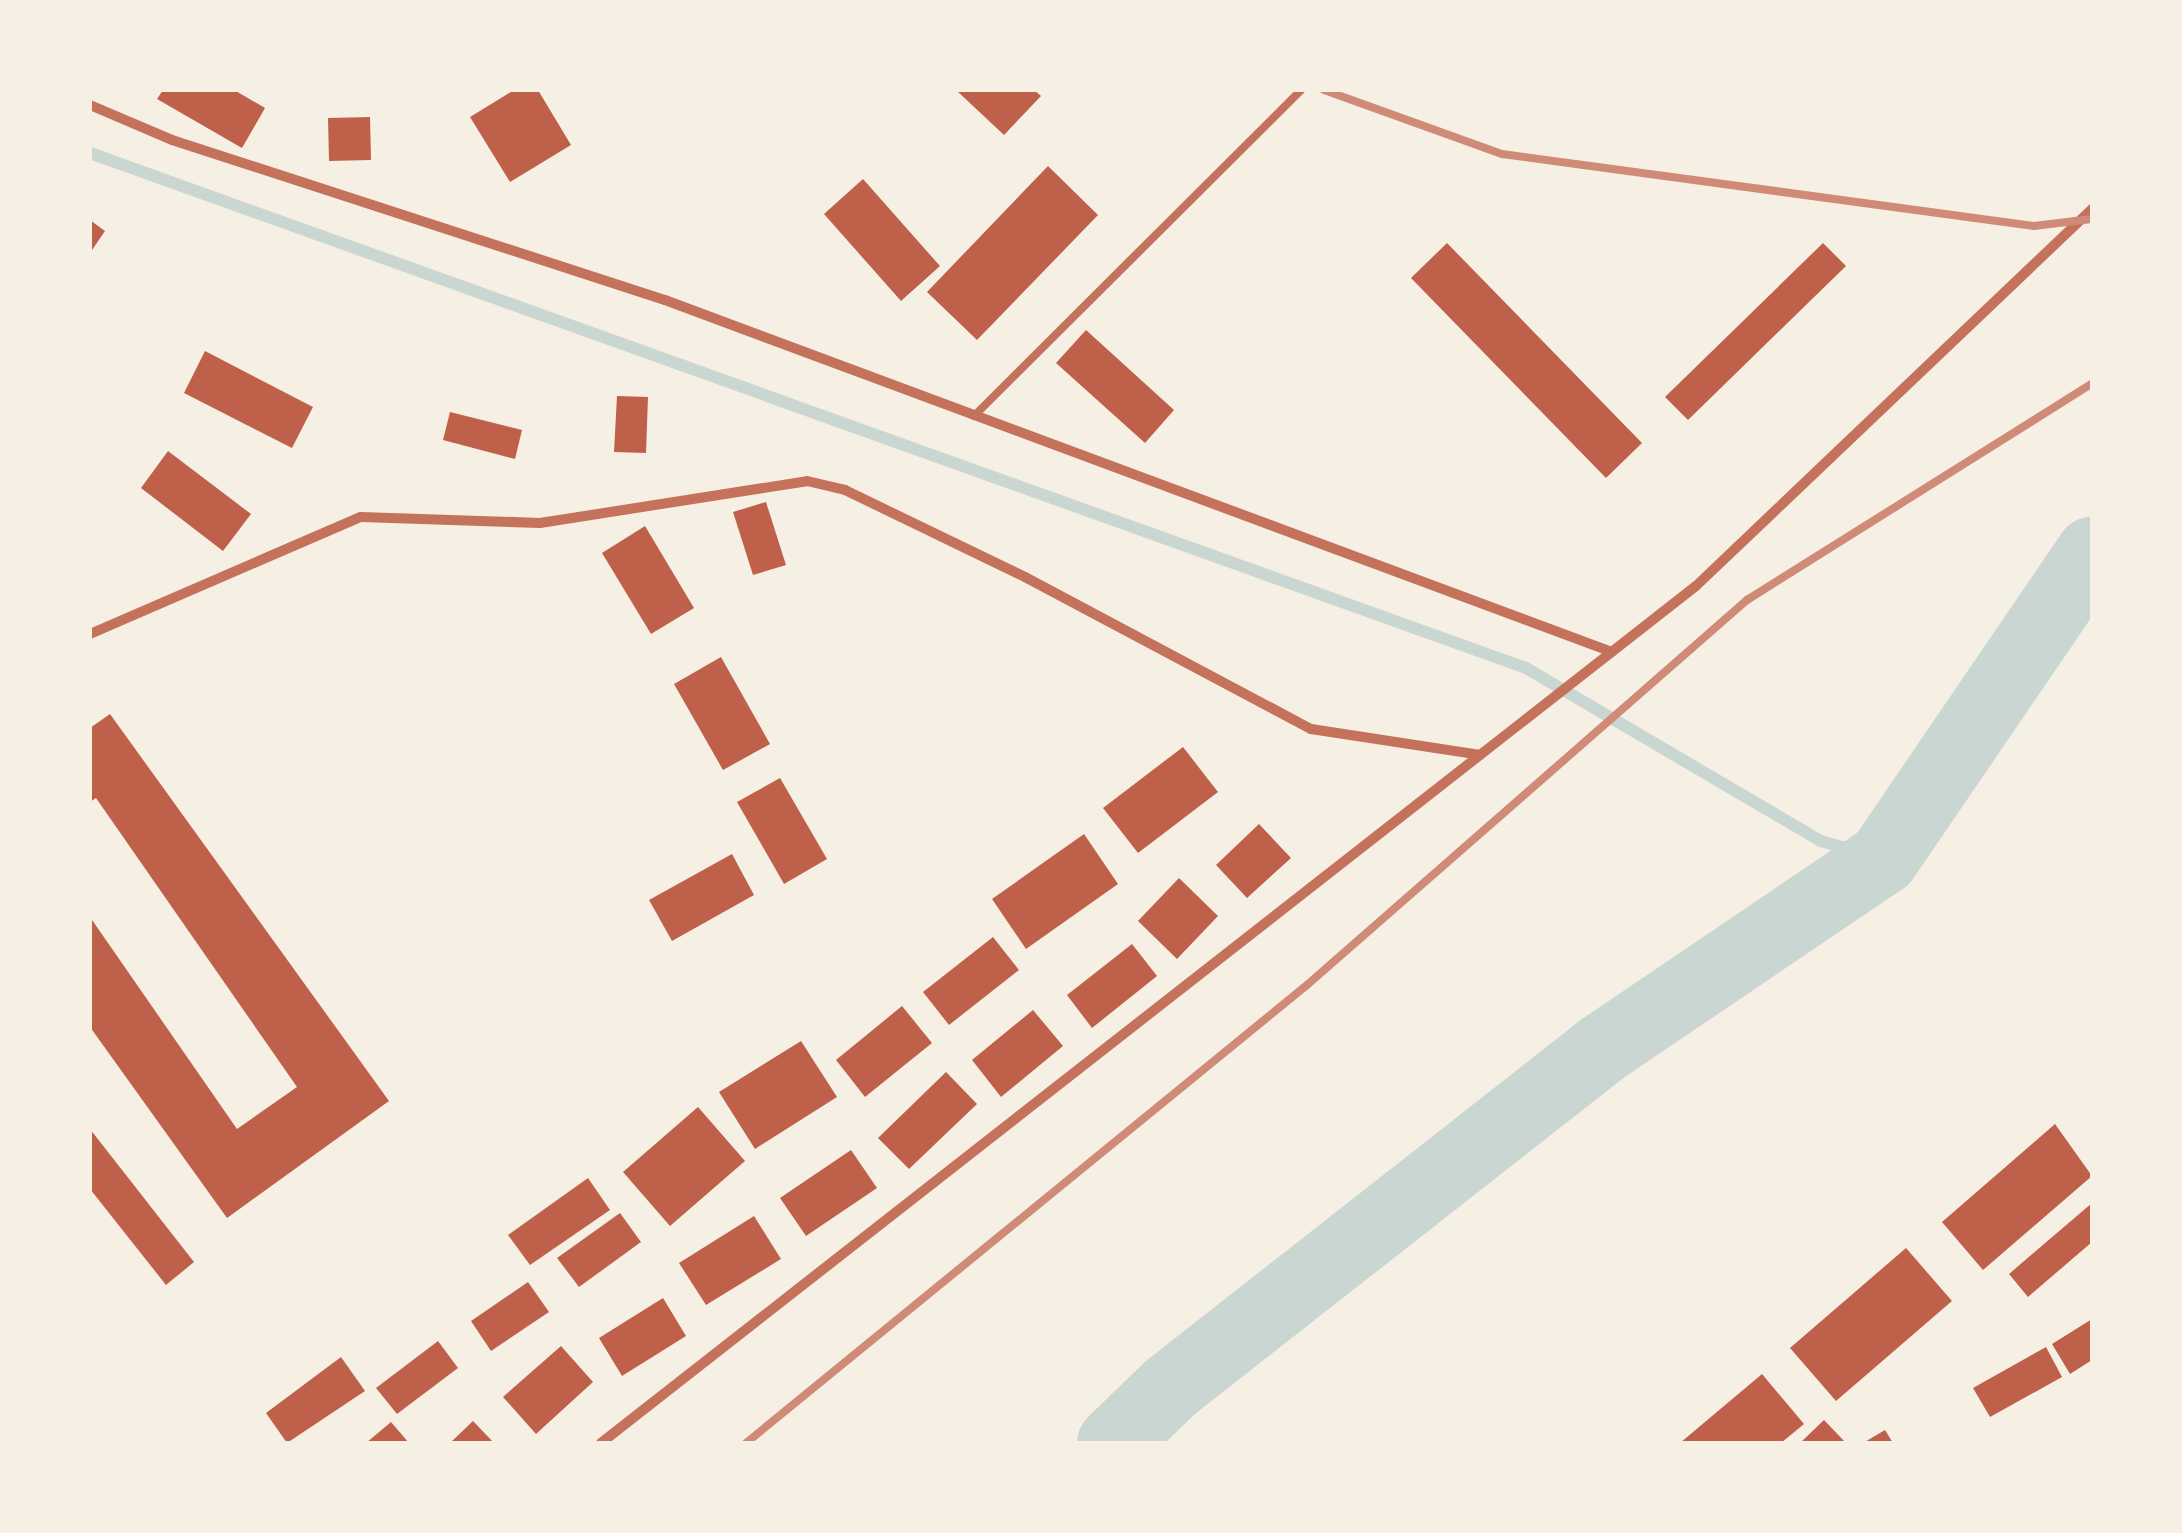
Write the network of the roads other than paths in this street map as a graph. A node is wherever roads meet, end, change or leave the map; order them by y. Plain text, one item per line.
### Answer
1 (1301, 90) edge
2 (90, 105) edge
3 (2092, 208) edge
4 (974, 416) junction
5 (90, 634) edge
6 (1612, 652) junction
7 (1480, 755) junction
8 (601, 1443) edge

1 - 4 lane
2 - 4 street
3 - 6 street
4 - 6 street
5 - 7 street
6 - 7 street
7 - 8 street

